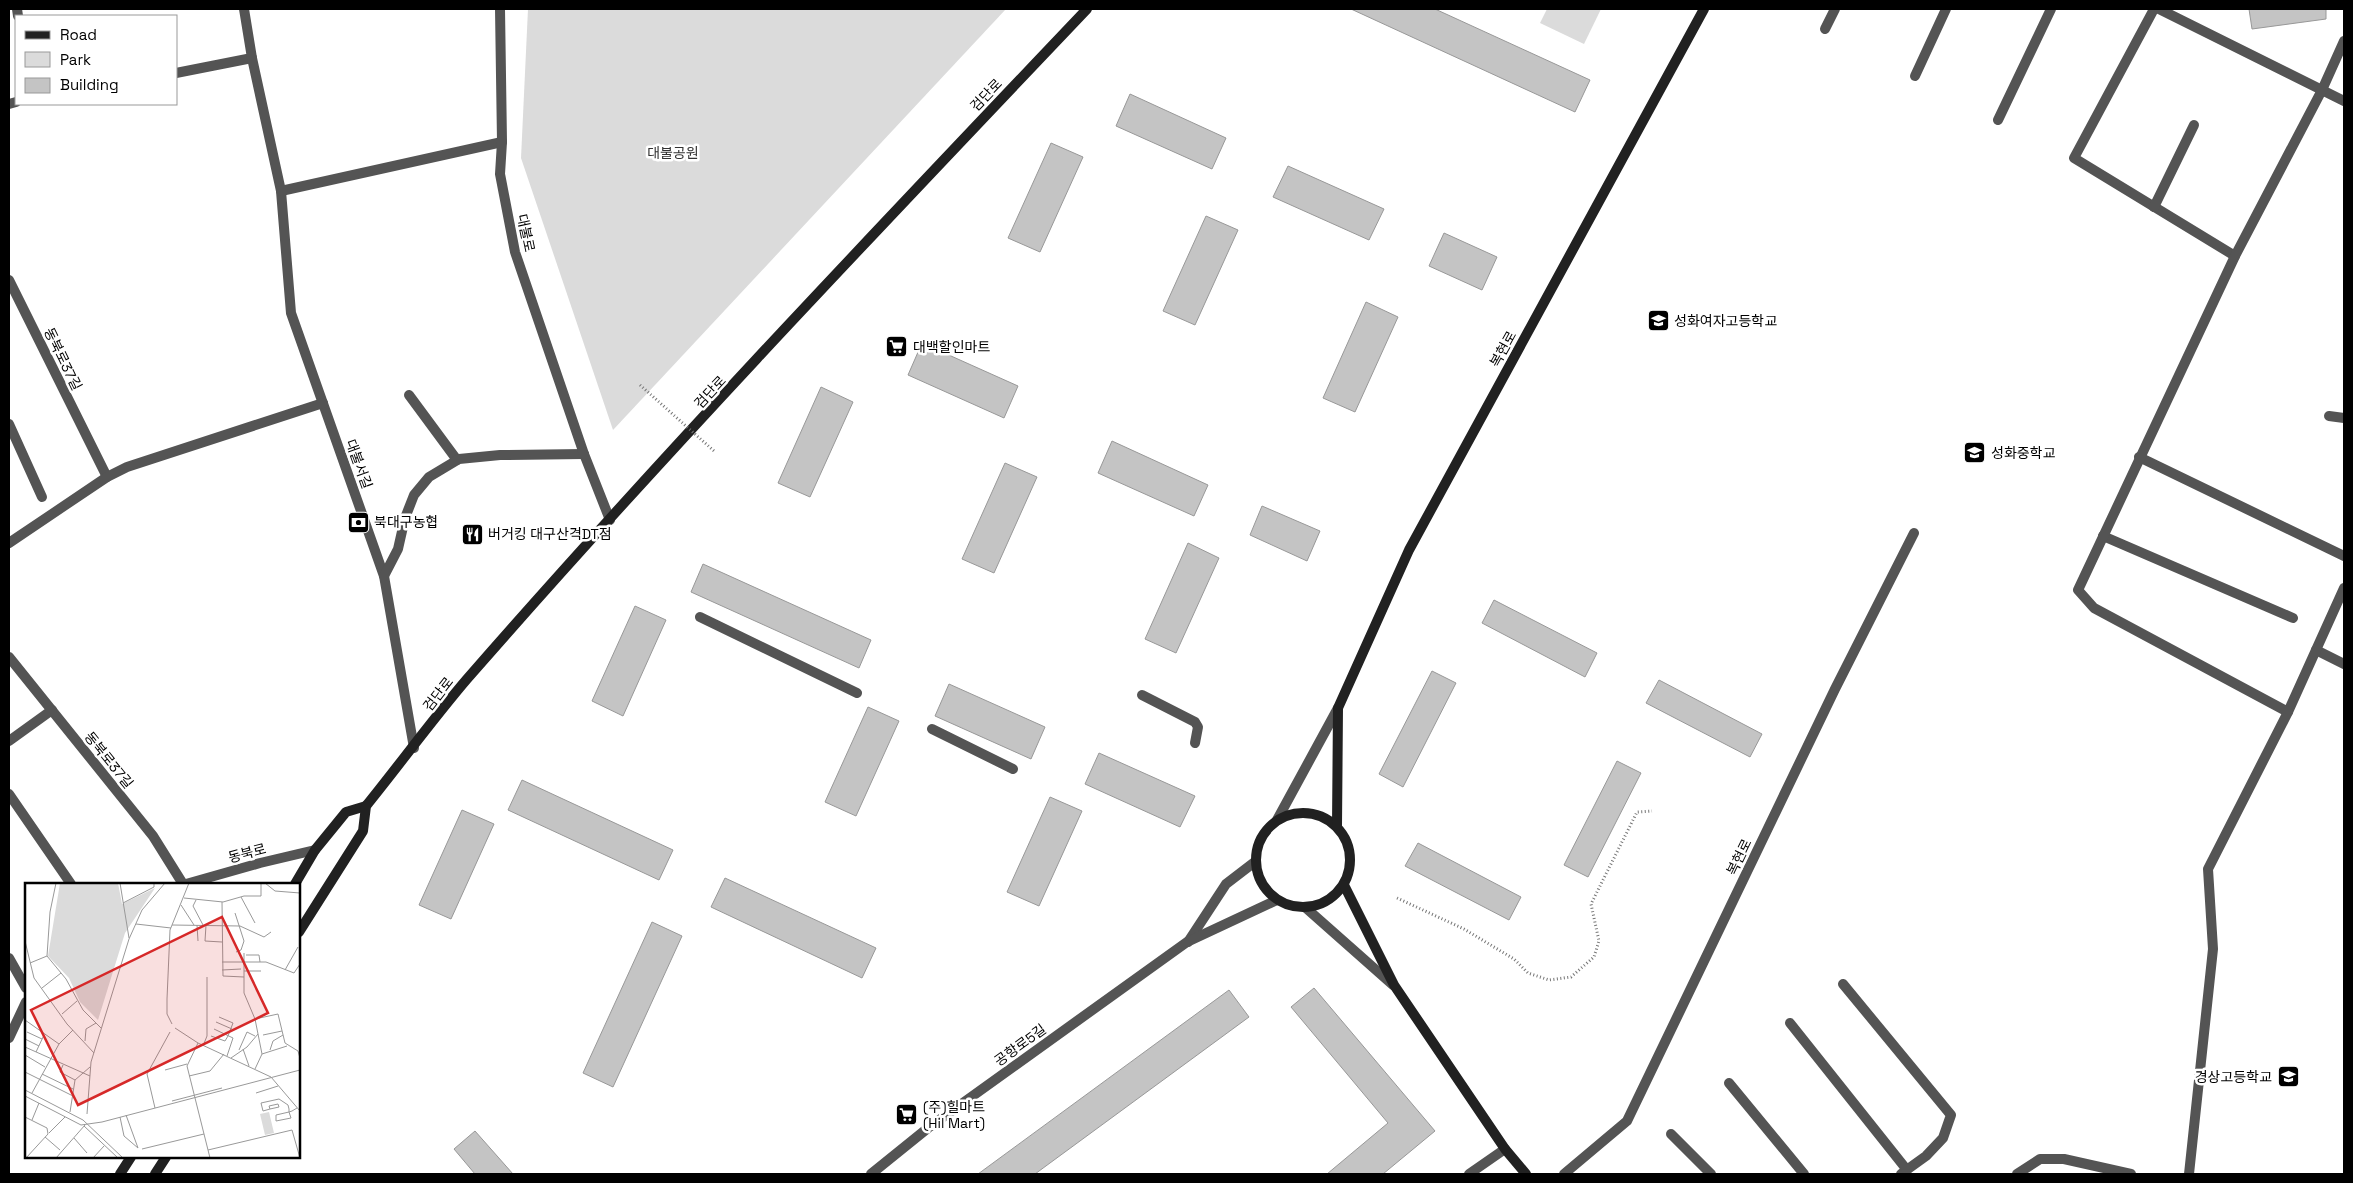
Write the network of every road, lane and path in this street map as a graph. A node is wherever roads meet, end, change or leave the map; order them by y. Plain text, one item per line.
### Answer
1 (244, 9) edge
2 (500, 9) edge
3 (1087, 9) edge
4 (1704, 9) edge
5 (1835, 9) edge
6 (1946, 9) edge
7 (2051, 9) edge
8 (2154, 9) edge
9 (2159, 9) edge
10 (1825, 29) dead end
11 (2344, 41) edge
12 (252, 58) junction
13 (178, 74) edge
14 (1915, 76) dead end
15 (2322, 90) junction
16 (2344, 100) edge
17 (1998, 120) dead end
18 (2194, 125) dead end
19 (502, 142) junction
20 (281, 190) junction
21 (2154, 207) junction
22 (2235, 256) junction
23 (9, 280) edge
24 (640, 386) dead end
25 (409, 395) dead end
26 (323, 404) junction
27 (2329, 416) dead end
28 (2344, 418) edge
29 (9, 424) edge
30 (714, 451) dead end
31 (584, 454) junction
32 (2139, 456) junction
33 (457, 460) junction
34 (106, 477) junction
35 (42, 497) dead end
36 (610, 520) junction
37 (1914, 533) dead end
38 (2103, 536) junction
39 (9, 543) edge
40 (2344, 556) edge
41 (384, 576) junction
42 (2344, 588) edge
43 (700, 617) dead end
44 (2293, 618) dead end
45 (2316, 650) junction
46 (9, 657) edge
47 (2344, 664) edge
48 (857, 693) dead end
49 (1142, 695) dead end
50 (1338, 708) junction
51 (52, 710) junction
52 (2288, 712) junction
53 (932, 729) dead end
54 (9, 741) edge
55 (1195, 743) dead end
56 (414, 748) junction
57 (1014, 769) dead end
58 (9, 794) edge
59 (366, 806) junction
60 (1652, 811) dead end
61 (1277, 820) junction
62 (1337, 826) junction
63 (315, 850) junction
64 (1256, 861) junction
65 (71, 883) edge
66 (184, 883) edge
67 (189, 883) edge
68 (296, 883) edge
69 (1344, 885) junction
70 (1397, 898) dead end
71 (1277, 900) junction
72 (1306, 908) junction
73 (300, 930) edge
74 (1187, 942) junction
75 (9, 958) edge
76 (1843, 984) dead end
77 (1394, 985) junction
78 (25, 986) edge
79 (25, 1004) edge
80 (1790, 1023) dead end
81 (9, 1038) edge
82 (1729, 1083) dead end
83 (1671, 1134) dead end
84 (1505, 1148) junction
85 (130, 1158) edge
86 (165, 1158) edge
87 (1904, 1172) edge
88 (120, 1174) edge
89 (156, 1174) edge
90 (871, 1174) edge
91 (1468, 1174) edge
92 (1526, 1174) edge
93 (1564, 1174) edge
94 (1711, 1174) edge
95 (1804, 1174) edge
96 (2017, 1174) edge
97 (2131, 1174) edge
98 (2189, 1174) edge

1 - 12 street, 대불서길
2 - 19 street, 대불로
3 - 36 main road, 검단로
4 - 50 main road, 복현로
5 - 10 street
6 - 14 street
7 - 17 street
8 - 21 street
9 - 15 street
11 - 15 street
12 - 13 street
12 - 20 street, 대불서길
15 - 16 street
15 - 22 street
18 - 21 street
19 - 20 street
19 - 31 street, 대불로
20 - 26 street, 대불서길
21 - 22 street
22 - 32 street
23 - 34 street, 동북로37길
24 - 30 path, bridge
25 - 33 street
26 - 34 street
26 - 41 street, 대불서길
27 - 28 street
29 - 35 street
31 - 33 street
31 - 36 street, 대불로
32 - 38 street
32 - 40 street
33 - 41 street
34 - 39 street
36 - 56 main road, 검단로
37 - 93 street, 복현로
38 - 44 street
38 - 52 street
41 - 56 street, 대불서길
42 - 45 street
43 - 48 street
45 - 47 street
45 - 52 street
46 - 51 street, 동북로37길
49 - 55 street
50 - 61 street
50 - 62 main road
51 - 54 street
51 - 66 street, 동북로37길
52 - 98 street
53 - 57 street
56 - 59 main road, 검단로
58 - 65 street
59 - 63 main road, 검단로
59 - 73 main road
60 - 70 path
61 - 62 main road
61 - 64 main road
62 - 69 main road
63 - 67 street, 동북로
63 - 68 main road, 검단로
64 - 71 main road
64 - 74 street
69 - 72 main road
69 - 77 main road
71 - 72 main road
71 - 74 street
72 - 77 street
74 - 90 street, 공항로5길
75 - 78 street
76 - 87 street
77 - 84 main road
79 - 81 street
80 - 87 street
82 - 95 street
83 - 94 street
84 - 91 street
84 - 92 main road
85 - 88 main road
86 - 89 main road
96 - 97 street

